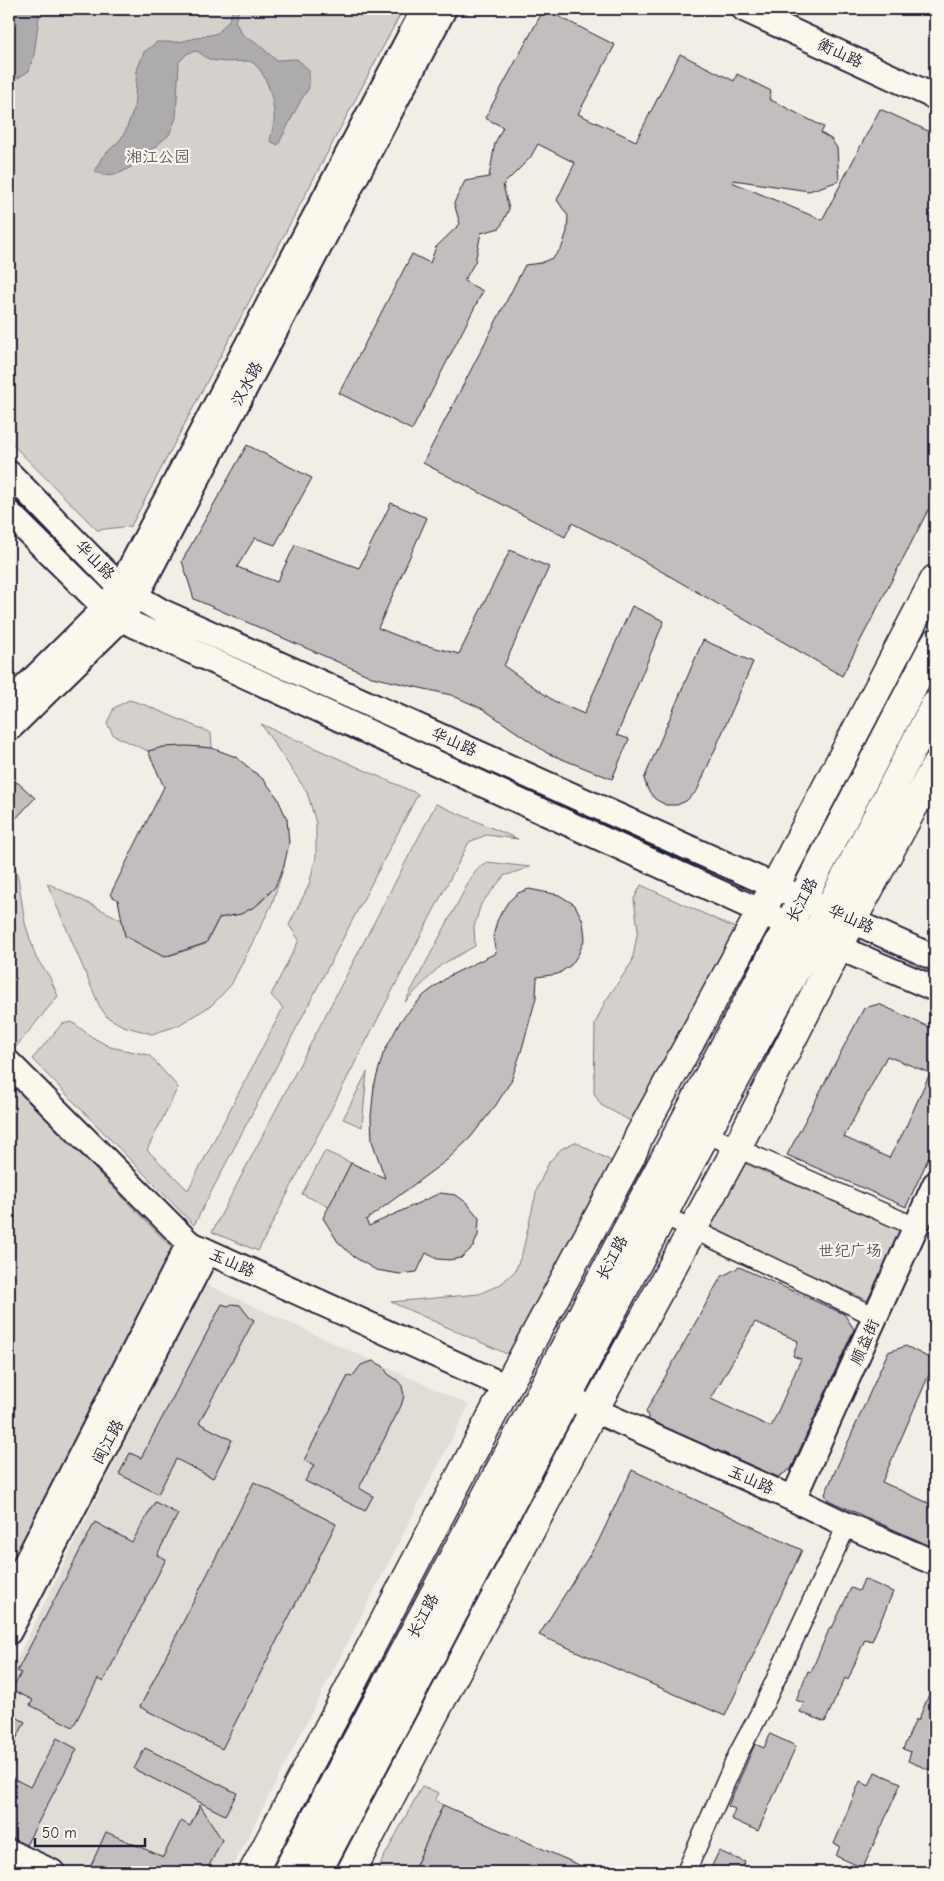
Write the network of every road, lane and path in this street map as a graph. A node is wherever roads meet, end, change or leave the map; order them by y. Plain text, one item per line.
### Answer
1 (424, 9) edge
2 (444, 9) edge
3 (744, 9) edge
4 (774, 15) edge
5 (935, 97) edge
6 (9, 473) edge
7 (9, 512) edge
8 (935, 579) edge
9 (128, 591) junction
10 (113, 613) junction
11 (935, 642) edge
12 (9, 703) edge
13 (935, 705) edge
14 (9, 729) edge
15 (935, 766) edge
16 (775, 886) junction
17 (802, 898) junction
18 (760, 911) junction
19 (841, 914) junction
20 (789, 924) junction
21 (814, 937) junction
22 (839, 948) junction
23 (935, 958) edge
24 (935, 988) edge
25 (9, 1064) edge
26 (706, 1133) junction
27 (737, 1148) junction
28 (935, 1184) edge
29 (663, 1215) junction
30 (916, 1227) junction
31 (692, 1230) junction
32 (198, 1248) junction
33 (876, 1316) junction
34 (506, 1387) junction
35 (567, 1396) junction
36 (594, 1410) junction
37 (793, 1499) junction
38 (846, 1525) junction
39 (935, 1562) edge
40 (9, 1596) edge
41 (9, 1632) edge
42 (9, 1852) edge
43 (52, 1872) edge
44 (253, 1872) edge
45 (287, 1872) edge
46 (317, 1872) edge
47 (351, 1872) edge
48 (686, 1872) edge

1 - 9 main road, 汉水路
2 - 9 main road, 汉水路
3 - 4 main road, 衡山路
4 - 5 main road, 衡山路
6 - 9 main road, 华山路
7 - 10 main road, 华山路
8 - 16 main road
9 - 10 main road, 汉水路
9 - 16 main road, 华山路
10 - 12 main road, 汉水路
10 - 14 main road, 汉水路
10 - 18 main road, 华山路
11 - 17 main road, 长江路
13 - 19 main road, 长江路
15 - 19 main road
16 - 17 main road, 华山路
16 - 18 main road
17 - 19 main road, 华山路
17 - 20 main road, 长江路
18 - 20 main road, 华山路
18 - 34 main road
19 - 21 main road, 长江路
19 - 22 main road
19 - 23 main road, 华山路
20 - 21 main road, 华山路
20 - 45 main road, 长江路
21 - 22 main road, 华山路
21 - 26 main road, 长江路
22 - 24 main road, 华山路
22 - 27 main road
25 - 32 main road, 玉山路
26 - 27 street
26 - 29 main road, 长江路
27 - 30 street
27 - 31 main road
28 - 30 main road, 顺益街
29 - 31 street
29 - 35 main road, 长江路
30 - 33 main road, 顺益街
31 - 33 street
31 - 36 main road
32 - 34 main road, 玉山路
32 - 40 main road, 闽江路
32 - 41 main road, 闽江路
33 - 37 main road, 顺益街
34 - 44 main road
35 - 36 main road, 玉山路
35 - 46 main road, 长江路
36 - 37 main road, 玉山路
36 - 47 main road
37 - 38 main road, 玉山路
38 - 39 main road, 玉山路
38 - 48 street
42 - 43 main road

